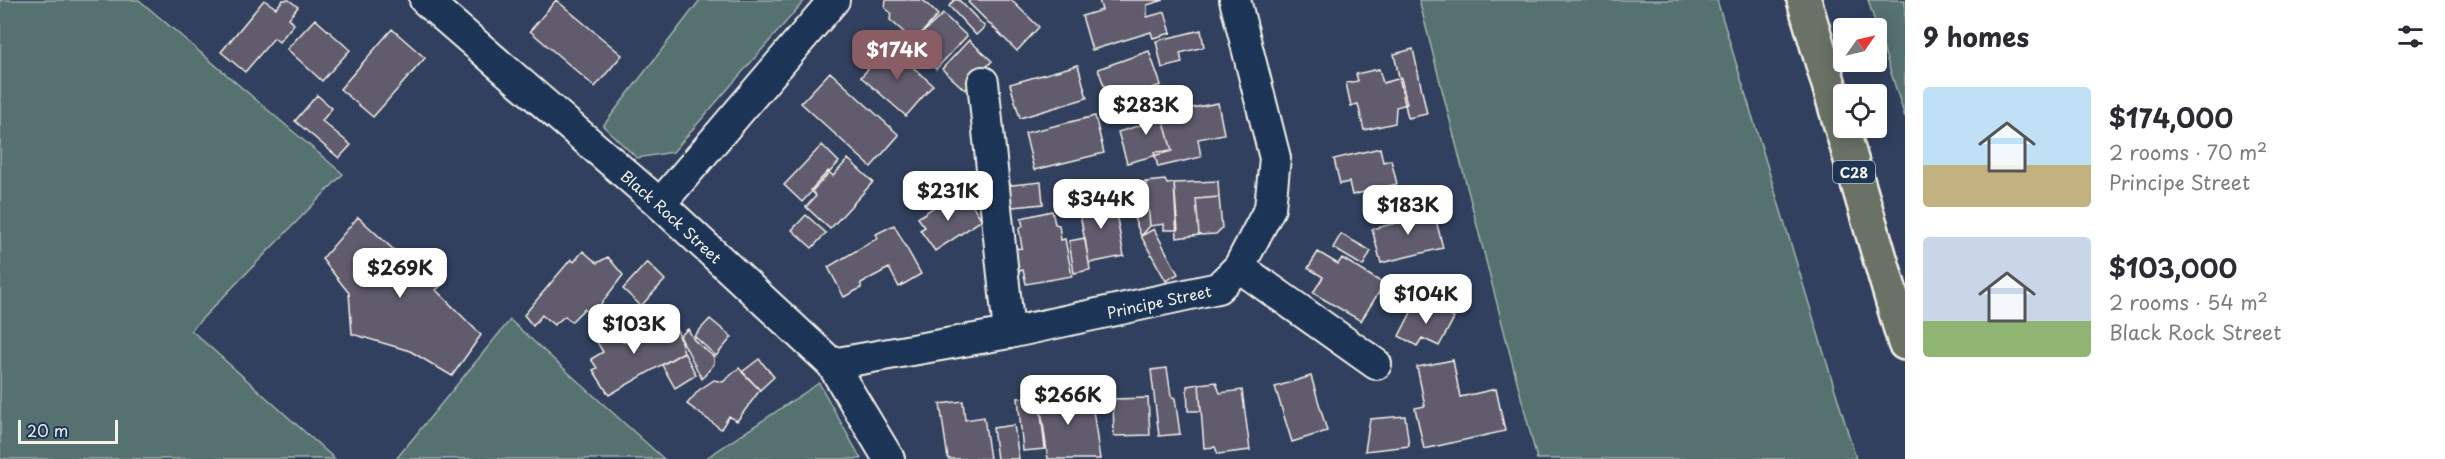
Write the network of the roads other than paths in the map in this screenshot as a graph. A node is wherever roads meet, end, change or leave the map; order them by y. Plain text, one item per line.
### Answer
1 (425, 0) edge
2 (834, 0) edge
3 (1235, 0) edge
4 (1804, 0) edge
5 (983, 82) dead end
6 (660, 204) junction
7 (1239, 267) junction
8 (1010, 333) junction
9 (1905, 343) edge
10 (832, 364) junction
11 (1376, 364) dead end
12 (889, 459) edge

1 - 6 street, Black Rock Street
2 - 6 street
3 - 7 street, Principe Street
4 - 9 main road, C28
5 - 8 street
6 - 10 street, Black Rock Street
7 - 8 street, Principe Street
7 - 11 street
8 - 10 street, Principe Street
10 - 12 street, Black Rock Street

